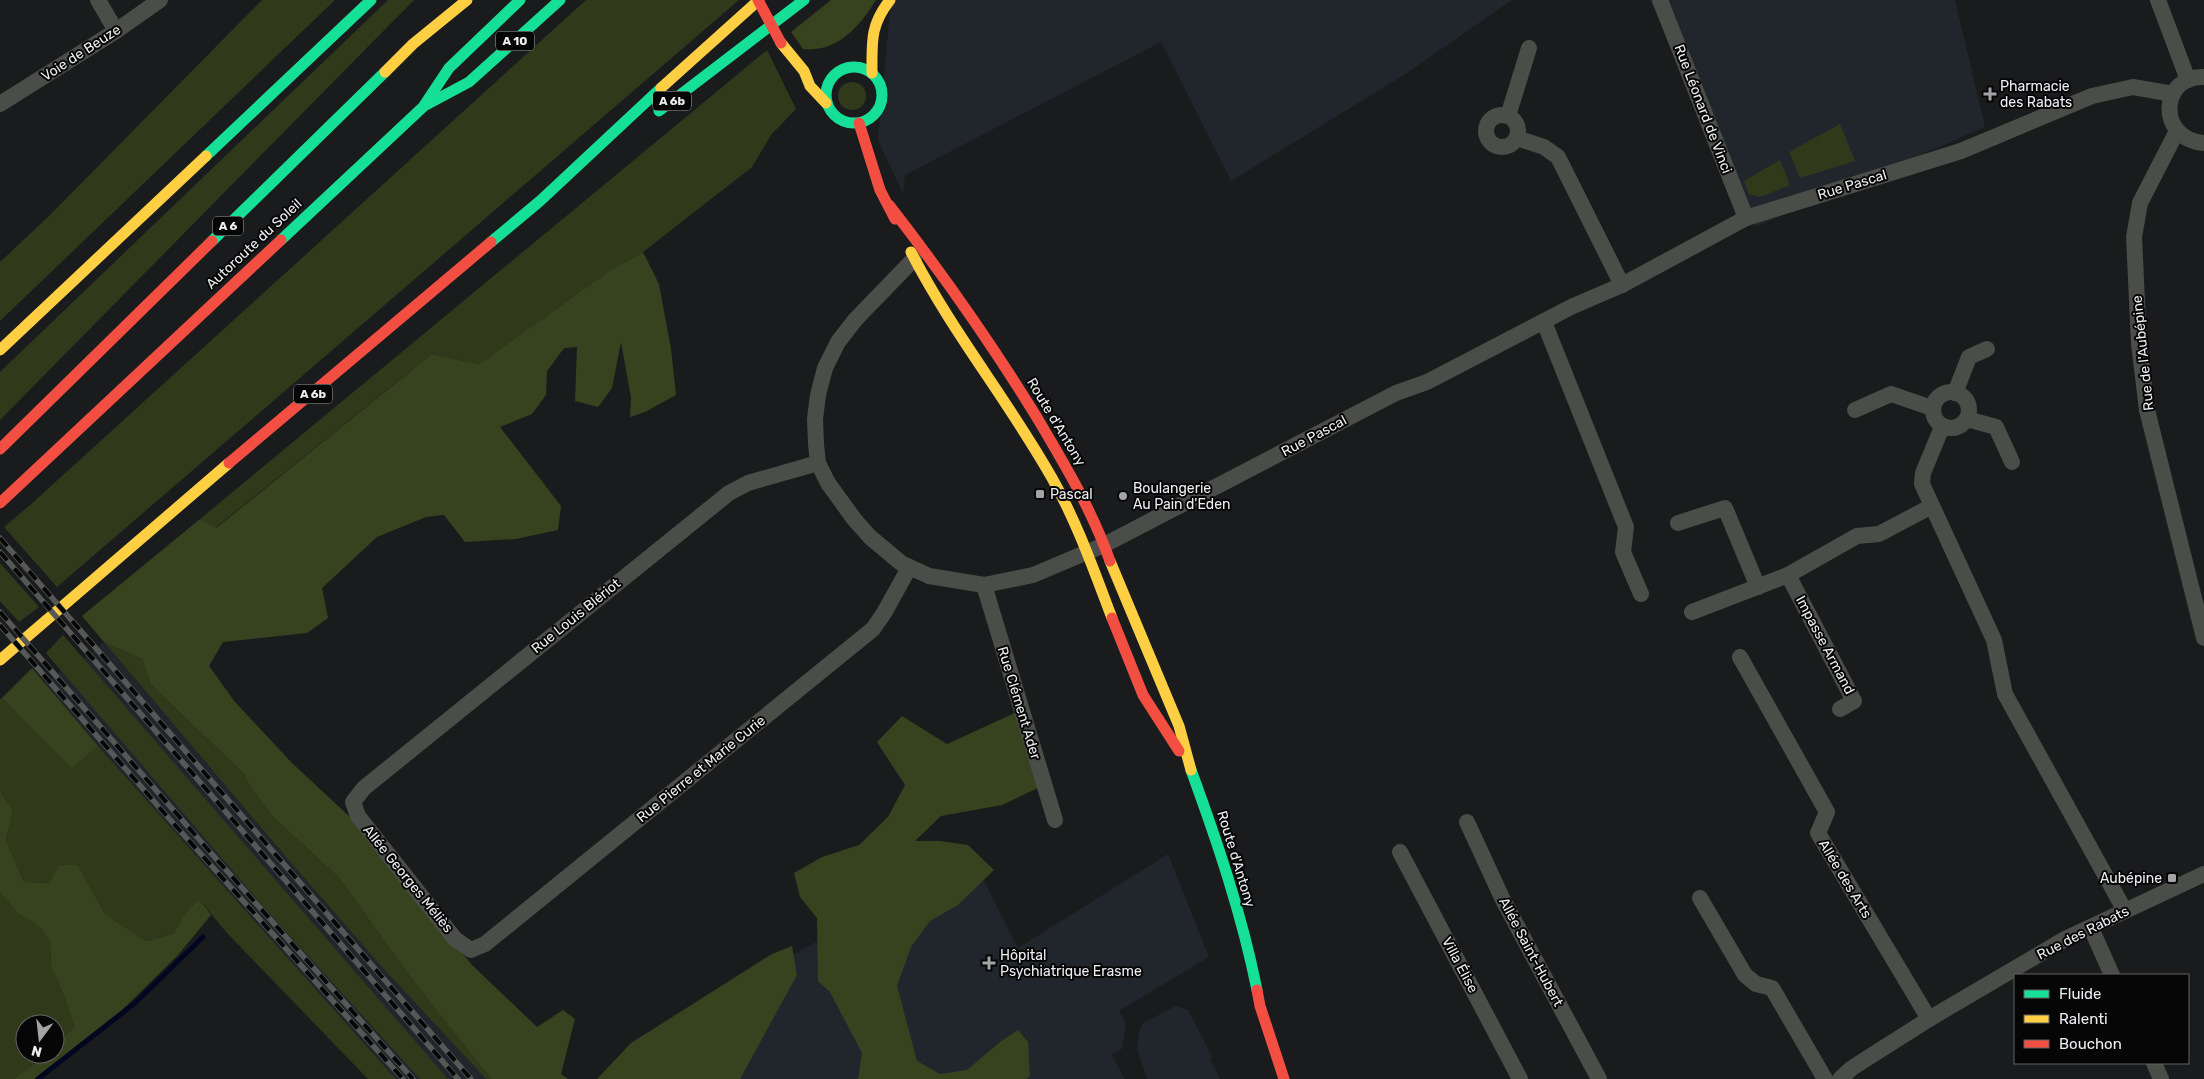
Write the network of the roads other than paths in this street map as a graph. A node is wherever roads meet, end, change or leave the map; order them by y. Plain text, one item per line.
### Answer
1 (98, 0) edge
2 (160, 0) edge
3 (371, 0) edge
4 (467, 0) edge
5 (520, 0) edge
6 (560, 0) edge
7 (758, 0) edge
8 (804, 0) edge
9 (890, 0) edge
10 (1660, 0) edge
11 (2158, 0) edge
12 (444, 4) dead end
13 (116, 31) junction
14 (872, 32) junction
15 (414, 44) junction
16 (1529, 48) dead end
17 (844, 69) junction
18 (814, 70) junction
19 (872, 73) junction
20 (2196, 78) edge
21 (2173, 94) junction
22 (826, 103) junction
23 (0, 104) edge
24 (423, 107) junction
25 (1508, 116) junction
26 (646, 121) dead end
27 (859, 123) junction
28 (631, 132) dead end
29 (2177, 132) junction
30 (1517, 138) junction
31 (2204, 143) edge
32 (540, 201) junction
33 (889, 205) junction
34 (1746, 218) junction
35 (914, 259) junction
36 (1622, 285) junction
37 (1544, 322) junction
38 (1986, 349) dead end
39 (0, 350) edge
40 (1955, 393) junction
41 (1932, 408) junction
42 (1855, 410) dead end
43 (1967, 419) junction
44 (1942, 426) junction
45 (0, 450) edge
46 (2012, 462) dead end
47 (818, 463) junction
48 (0, 503) edge
49 (1932, 506) junction
50 (1678, 523) dead end
51 (1104, 545) junction
52 (1087, 553) junction
53 (909, 568) junction
54 (1788, 576) junction
55 (984, 585) junction
56 (1758, 587) junction
57 (1641, 594) dead end
58 (1692, 612) dead end
59 (2204, 638) edge
60 (1740, 657) dead end
61 (0, 660) edge
62 (1840, 709) dead end
63 (1188, 762) junction
64 (354, 802) joint
65 (1055, 820) dead end
66 (1466, 822) dead end
67 (1400, 852) dead end
68 (2204, 874) edge
69 (1700, 898) dead end
70 (2126, 911) junction
71 (2091, 928) junction
72 (471, 950) joint
73 (1252, 966) junction
74 (2112, 974) edge
75 (1929, 1019) junction
76 (1286, 1046) dead end
77 (2154, 1064) edge
78 (1284, 1079) edge
79 (1520, 1079) edge
80 (1599, 1079) edge
81 (1826, 1079) edge
82 (1840, 1079) edge
83 (2161, 1079) edge

1 - 13 street
2 - 13 street, Voie de Beuze
3 - 39 main road
4 - 15 main road, A 6
5 - 24 main road, Autoroute du Soleil
6 - 24 main road, A 10
7 - 18 main road, bridge
7 - 32 main road
8 - 26 main road, A 6b
9 - 14 main road
10 - 34 street, Rue Léonard de Vinci
11 - 20 street
12 - 15 main road
13 - 23 street, Voie de Beuze
14 - 17 main road
14 - 19 main road
15 - 45 main road, A 6
16 - 25 street
17 - 18 main road
17 - 19 main road
17 - 22 main road
18 - 22 main road
19 - 27 main road
20 - 21 street
21 - 29 street
21 - 34 street, Rue Pascal
22 - 27 main road
24 - 48 main road, Autoroute du Soleil
25 - 30 street
25 - 30 street
27 - 33 main road, Route d'Antony
28 - 32 main road, A 6b
29 - 31 street
29 - 59 street, Rue de l'Aubépine
30 - 36 street
32 - 61 main road, A 6b
33 - 35 main road, Route d'Antony
33 - 51 main road, Route d'Antony
34 - 36 street, Rue Pascal
35 - 47 street
35 - 52 main road, Route d'Antony
36 - 37 street, Rue Pascal
37 - 51 street, Rue Pascal
37 - 57 street
38 - 40 street
40 - 41 street
40 - 43 street
41 - 42 street
41 - 44 street
43 - 44 street
43 - 46 street
44 - 49 street
47 - 53 street, Rue Pascal
47 - 64 street, Rue Louis Blériot
49 - 54 street
49 - 70 street
50 - 56 street
51 - 52 street, Rue Pascal
51 - 63 main road, Route d'Antony
52 - 55 street, Rue Pascal
52 - 63 main road, Route d'Antony
53 - 55 street, Rue Pascal
53 - 72 street, Rue Pierre et Marie Curie
54 - 56 street
54 - 62 street, Impasse Armand
55 - 65 street, Rue Clément Ader
56 - 58 street
60 - 75 street, Allée des Arts
63 - 73 main road, Route d'Antony
64 - 72 street, Allée Georges Méliès
66 - 80 street, Allée Saint-Hubert
67 - 79 street, Villa Élise
68 - 70 street, Rue des Rabats
69 - 81 street
70 - 71 street, Rue des Rabats
71 - 74 street
71 - 75 street, Rue des Rabats
73 - 76 main road
73 - 78 main road
75 - 82 street, Rue des Rabats
77 - 83 street

